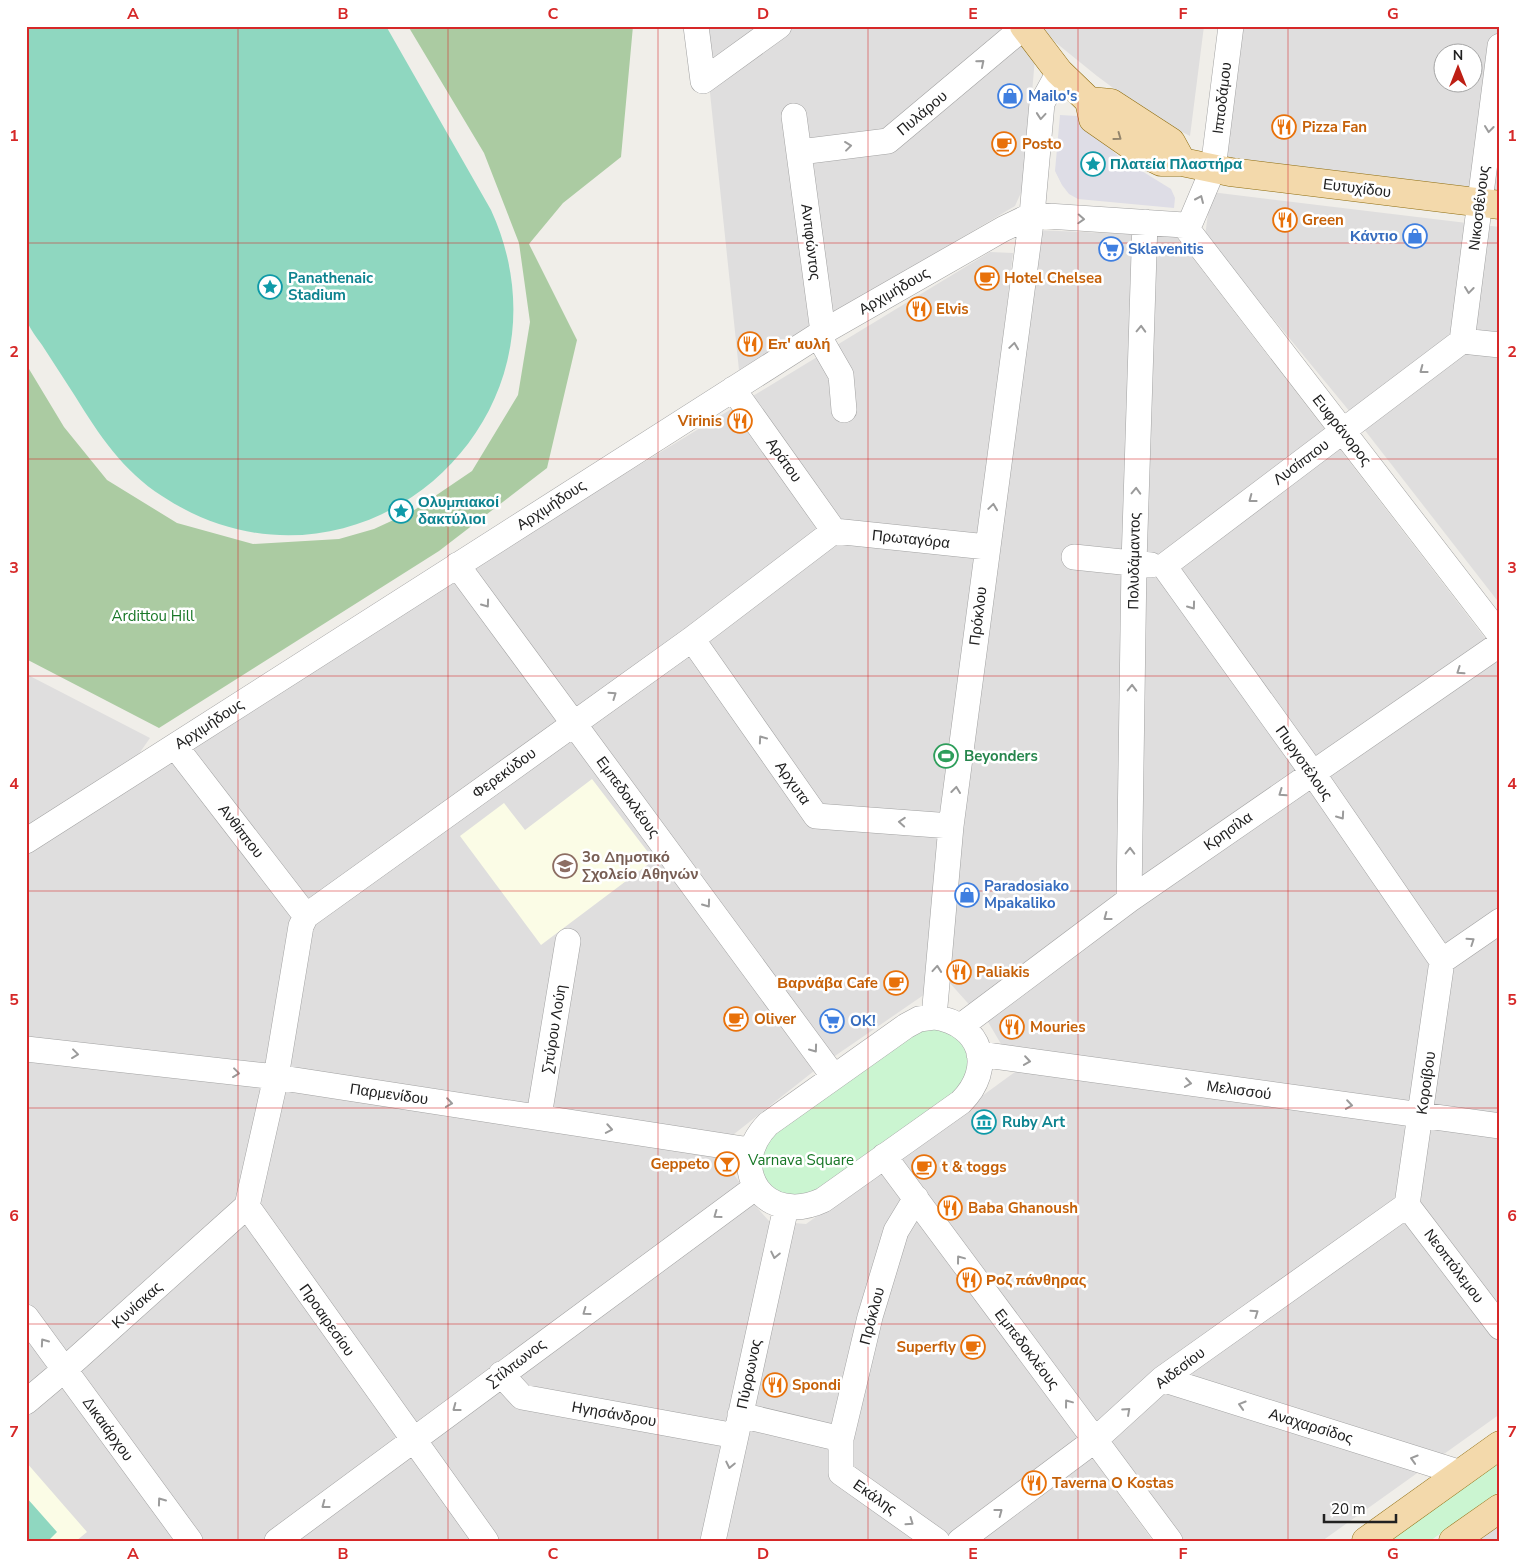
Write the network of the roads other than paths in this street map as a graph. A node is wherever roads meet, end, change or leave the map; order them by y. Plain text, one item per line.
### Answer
1 (696, 26) edge
2 (779, 26) edge
3 (1024, 26) edge
4 (1231, 26) edge
5 (1500, 46) edge
6 (1059, 72) junction
7 (794, 116) dead end
8 (800, 152) junction
9 (1213, 170) junction
10 (1490, 204) edge
11 (1032, 215) junction
12 (1144, 222) junction
13 (1184, 225) junction
14 (820, 333) junction
15 (1462, 341) junction
16 (1500, 345) edge
17 (733, 389) junction
18 (844, 410) dead end
19 (1342, 431) junction
20 (834, 531) junction
21 (987, 547) junction
22 (1074, 557) dead end
23 (1134, 563) junction
24 (457, 565) junction
25 (1164, 566) junction
26 (1500, 635) edge
27 (692, 639) junction
28 (1500, 644) edge
29 (573, 723) junction
30 (175, 746) junction
31 (1312, 772) junction
32 (951, 826) junction
33 (26, 841) edge
34 (1129, 900) junction
35 (306, 916) junction
36 (1500, 922) edge
37 (568, 941) dead end
38 (1442, 961) junction
39 (934, 1017) junction
40 (961, 1026) junction
41 (26, 1049) edge
42 (979, 1054) junction
43 (276, 1077) junction
44 (834, 1077) junction
45 (1422, 1115) junction
46 (540, 1116) junction
47 (1500, 1126) edge
48 (750, 1150) junction
49 (884, 1156) junction
50 (756, 1186) junction
51 (916, 1198) junction
52 (1408, 1204) junction
53 (247, 1206) junction
54 (786, 1207) junction
55 (26, 1317) edge
56 (1500, 1327) edge
57 (64, 1370) junction
58 (501, 1374) junction
59 (1162, 1380) junction
60 (26, 1402) edge
61 (738, 1426) junction
62 (841, 1439) junction
63 (412, 1440) junction
64 (1095, 1440) junction
65 (1500, 1446) edge
66 (1460, 1473) junction
67 (1500, 1508) edge
68 (190, 1541) edge
69 (277, 1541) edge
70 (485, 1541) edge
71 (713, 1541) edge
72 (937, 1541) edge
73 (960, 1541) edge
74 (1170, 1541) edge
75 (1366, 1541) edge
76 (1453, 1541) edge

1 - 2 street
3 - 6 main road
8 -> 3 street, Πυλάρου
4 - 9 street, Ιπποδάμου
5 -> 10 street, Νικοσθένους
6 - 9 main road, Ευτυχίδου
6 -> 11 street
7 - 8 street, Αντιφώντος
8 - 14 street, Αντιφώντος
9 - 10 main road, Ευτυχίδου
13 -> 9 street
10 -> 15 street, Νικοσθένους
11 -> 12 street
11 - 14 street, Αρχιμήδους
21 -> 11 street, Πρόκλου
12 - 13 street
23 -> 12 street, Πολυδάμαντος
13 - 19 street, Ευφράνορος
14 - 17 street, Αρχιμήδους
14 - 18 street
15 - 16 street
15 -> 19 street, Λυσίππου
17 - 20 street, Αράτου
17 - 24 street, Αρχιμήδους
19 -> 25 street, Λυσίππου
19 - 26 street, Ευφράνορος
20 - 21 street, Πρωταγόρα
20 - 27 street, Φερεκύδου
32 -> 21 street, Πρόκλου
22 - 23 street
23 - 25 street
34 -> 23 street, Πολυδάμαντος
24 -> 29 street, Εμπεδοκλέους
24 - 30 street, Αρχιμήδους
25 -> 31 street, Πυργοτέλους
29 -> 27 street, Φερεκύδου
32 -> 27 street, Αρχυτα
28 -> 31 street, Κρησίλα
29 - 35 street, Φερεκύδου
29 -> 44 street, Εμπεδοκλέους
30 - 33 street, Αρχιμήδους
30 - 35 street, Ανθίππου
31 -> 34 street, Κρησίλα
31 -> 38 street, Πυργοτέλους
39 -> 32 street, Πρόκλου
34 -> 40 street, Κρησίλα
35 - 43 street
38 -> 36 street
37 - 46 street, Σπύρου Λούη
38 - 45 street, Κοροίβου
39 - 40 street
39 - 44 street
40 - 42 street
41 -> 43 street, Παρμενίδου
42 -> 45 street, Μελισσού
42 - 49 street
43 -> 46 street, Παρμενίδου
43 - 53 street
44 - 48 street
45 - 47 street, Μελισσού
45 - 52 street, Κοροίβου
46 -> 48 street, Παρμενίδου
48 - 50 street
49 - 51 street, Εμπεδοκλέους
49 - 54 street
50 - 54 street
50 -> 58 street, Στίλπωνος
51 - 62 street, Πρόκλου
64 -> 51 street, Εμπεδοκλέους
52 - 56 street, Νεοπτόλεμου
59 -> 52 street, Αιδεσίου
53 - 57 street, Κυνίσκας
53 - 63 street, Προαιρεσίου
54 -> 61 street, Πύρρωνος
57 -> 55 street, Δικαιάρχου
57 - 60 street, Κυνίσκας
68 -> 57 street, Δικαιάρχου
58 - 61 street, Ηγησάνδρου
58 -> 63 street, Στίλπωνος
64 -> 59 street, Αιδεσίου
66 -> 59 street, Αναχαρσίδος
61 - 62 street, Ηγησάνδρου
61 -> 71 street, Πύρρωνος
62 -> 72 street, Εκάλης
63 -> 69 street, Στίλπωνος
63 - 70 street, Προαιρεσίου
73 -> 64 street, Αιδεσίου
64 - 74 street, Εμπεδοκλέους
65 - 66 main road
66 - 75 main road
67 - 76 main road

